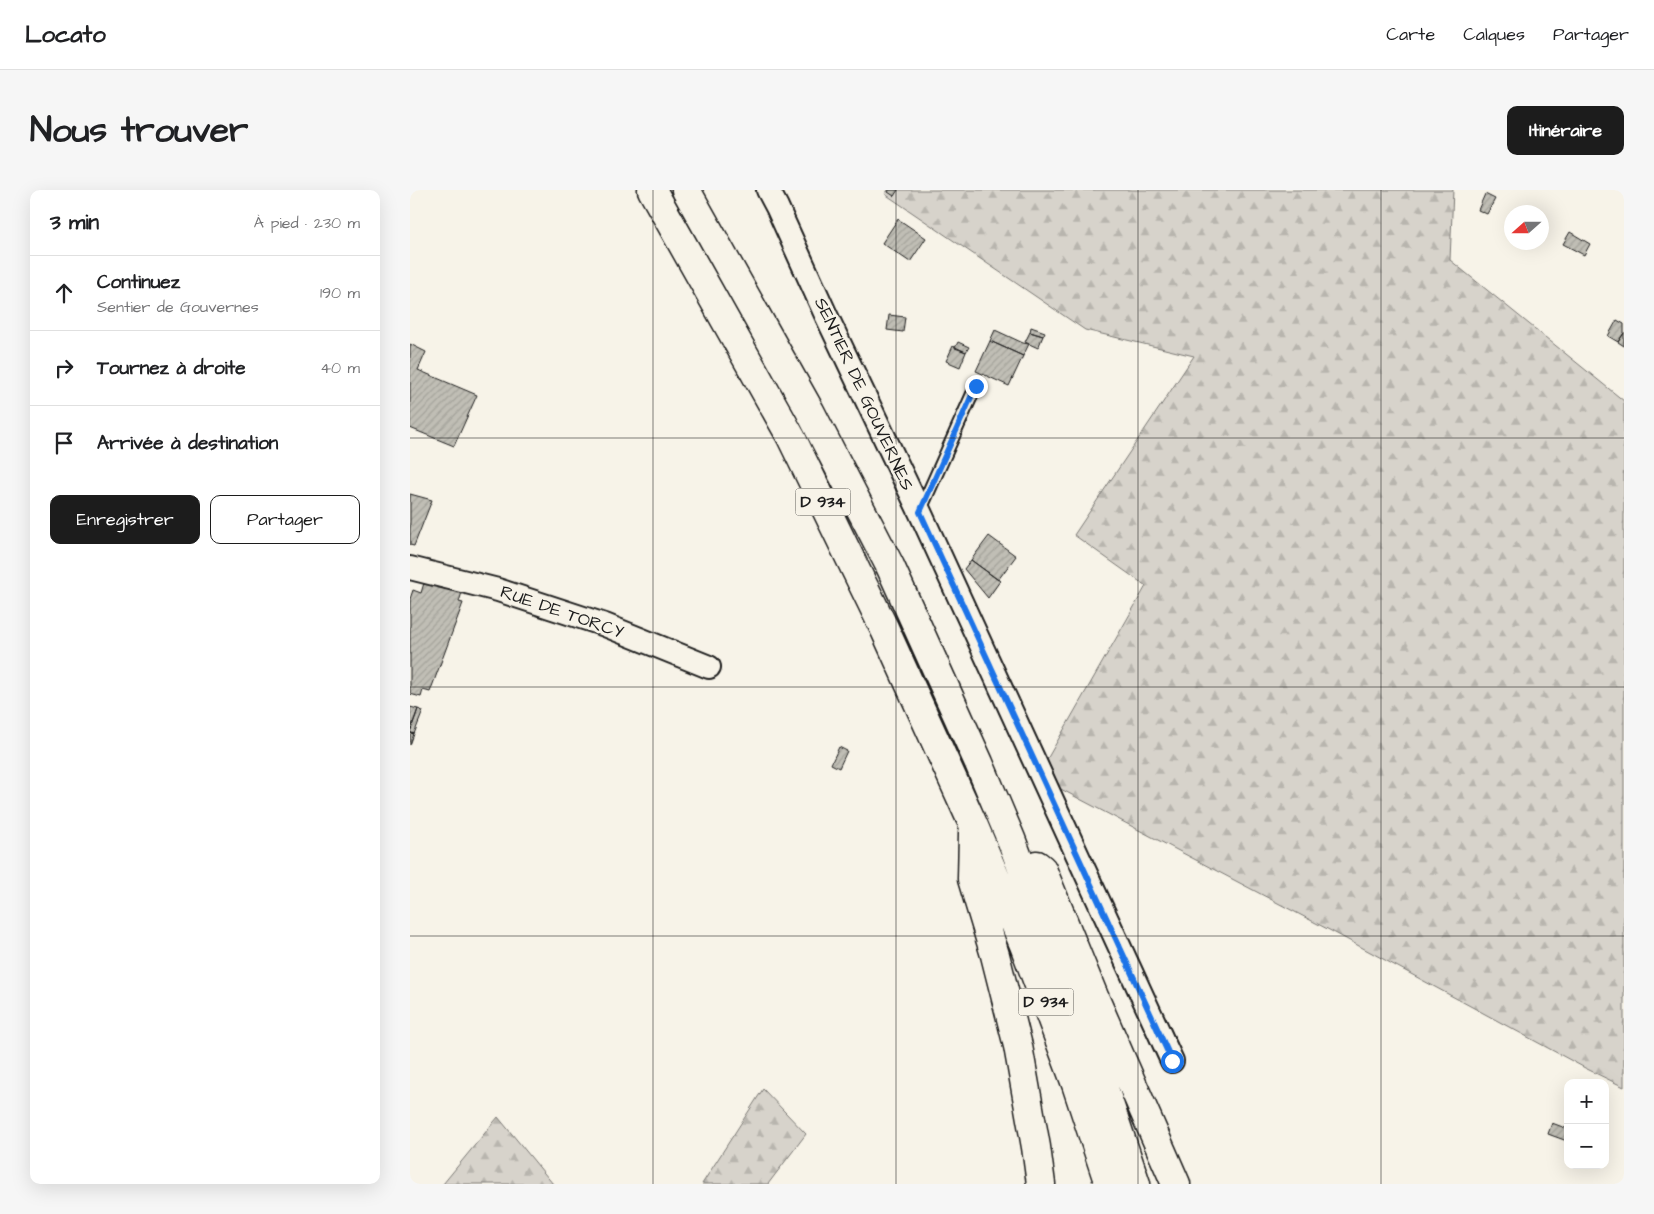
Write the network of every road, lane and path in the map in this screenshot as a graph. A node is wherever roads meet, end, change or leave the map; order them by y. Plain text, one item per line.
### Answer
1 (652, 190) edge
2 (686, 190) edge
3 (768, 190) edge
4 (976, 386) dead end
5 (920, 512) junction
6 (410, 568) edge
7 (710, 667) dead end
8 (974, 824) junction
9 (1011, 839) junction
10 (1172, 1061) dead end
11 (1041, 1184) edge
12 (1109, 1184) edge
13 (1136, 1184) edge
14 (1176, 1184) edge

1 - 8 highway, D 934
2 - 9 highway, D 934
3 - 5 street, SENTIER DE GOUVERNES
4 - 5 lane
5 - 10 street, SENTIER DE GOUVERNES
6 - 7 street, RUE DE TORCY
8 - 11 highway
8 - 12 highway, D 934
9 - 13 highway, D 934
9 - 14 highway

